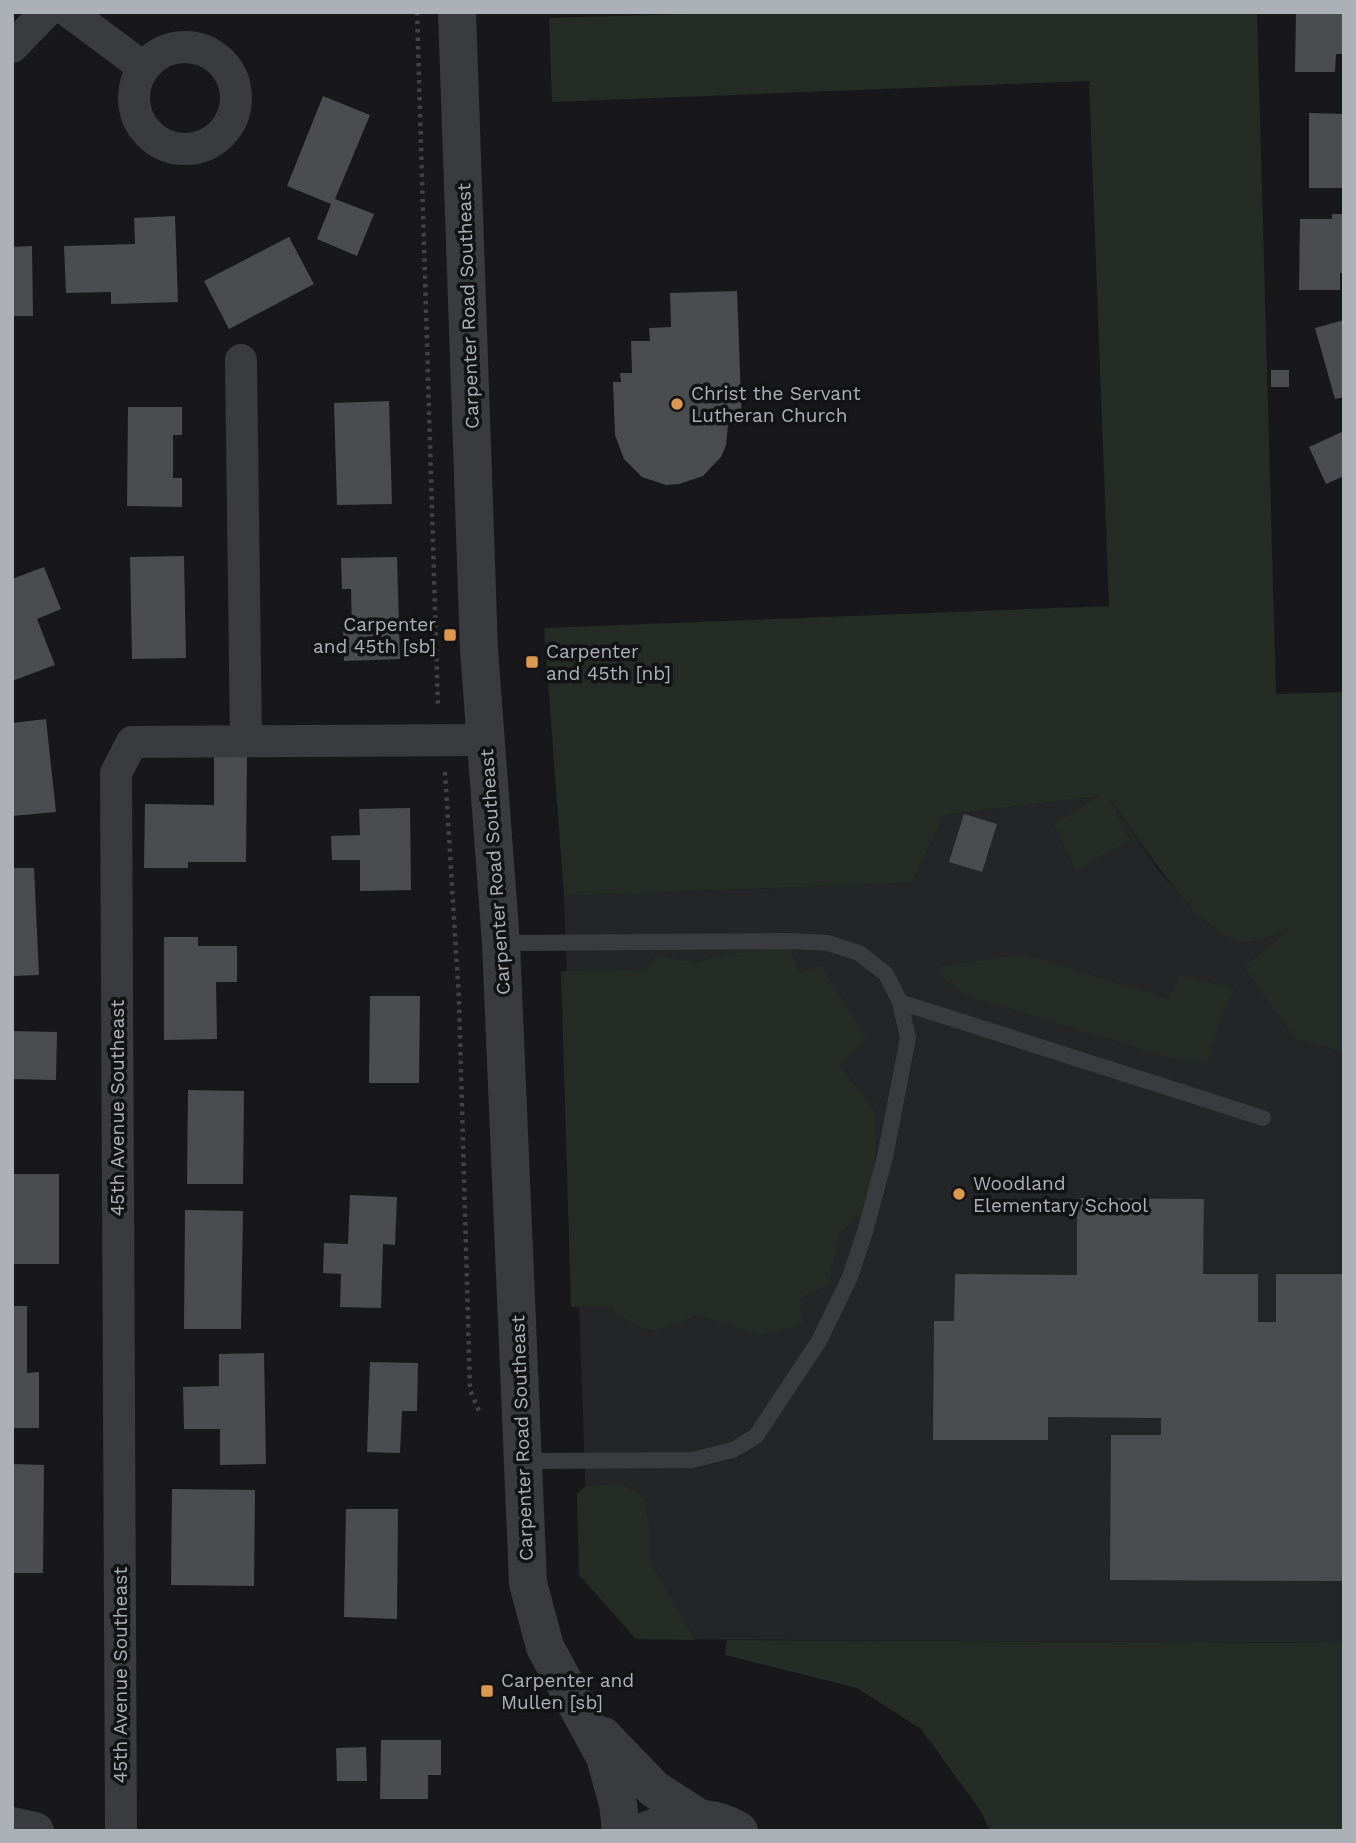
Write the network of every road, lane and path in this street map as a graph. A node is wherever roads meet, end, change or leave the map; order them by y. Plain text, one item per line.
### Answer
1 (46, 12) edge
2 (69, 12) edge
3 (457, 12) edge
4 (12, 47) edge
5 (144, 67) dead end
6 (241, 360) dead end
7 (486, 740) junction
8 (246, 741) junction
9 (501, 943) junction
10 (900, 1002) junction
11 (1263, 1118) dead end
12 (523, 1461) junction
13 (586, 1718) junction
14 (699, 1818) junction
15 (12, 1827) edge
16 (17, 1831) edge
17 (35, 1831) edge
18 (121, 1831) edge
19 (621, 1831) edge
20 (646, 1831) edge
21 (739, 1831) edge

1 - 4 street
2 - 5 street
3 - 7 street, Carpenter Road Southeast
6 - 8 street
7 - 8 street, 45th Avenue Southeast
7 - 9 street, Carpenter Road Southeast
8 - 18 street, 45th Avenue Southeast
9 - 10 lane
9 - 12 street, Carpenter Road Southeast
10 - 11 lane
10 - 12 lane
12 - 13 street, Carpenter Road Southeast
13 - 14 street, Carpenter Road Southeast
13 - 19 street, Carpenter Road Southeast
14 - 20 street
14 - 21 street
15 - 16 street
15 - 17 street

